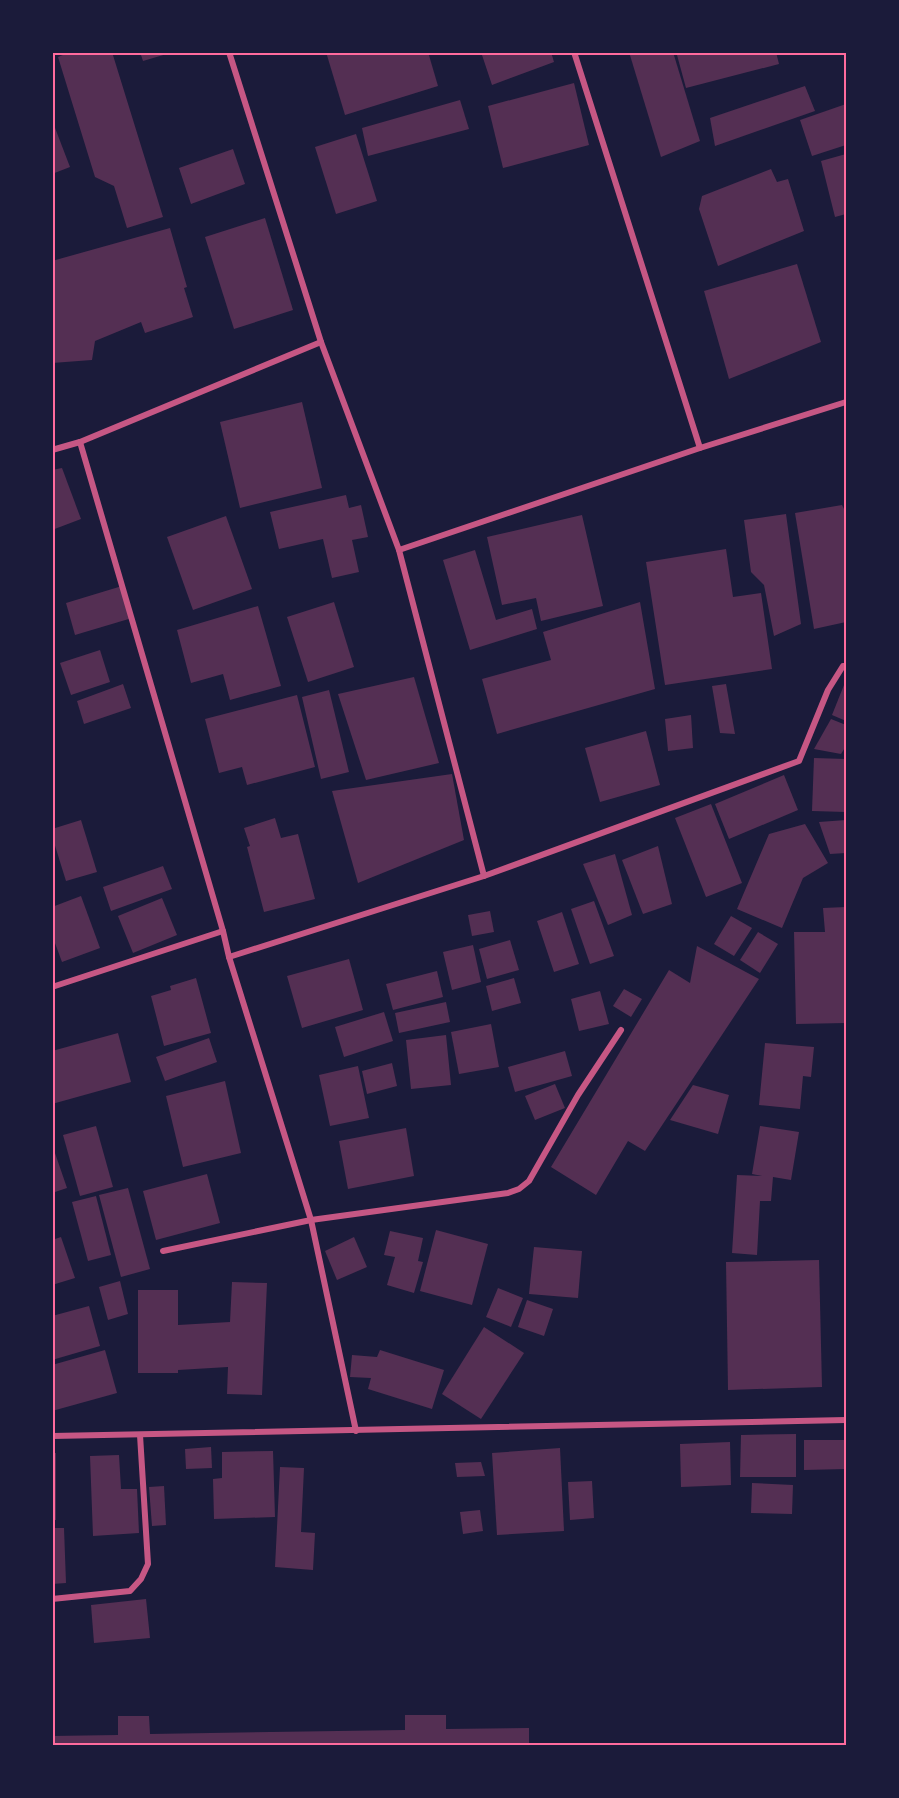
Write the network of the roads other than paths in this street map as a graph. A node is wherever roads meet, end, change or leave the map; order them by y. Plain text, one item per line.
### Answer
1 (229, 52) edge
2 (574, 52) edge
3 (321, 342) junction
4 (846, 402) edge
5 (80, 442) junction
6 (700, 448) junction
7 (52, 450) edge
8 (399, 550) junction
9 (846, 666) edge
10 (484, 876) junction
11 (223, 932) junction
12 (229, 957) junction
13 (52, 987) edge
14 (621, 1030) dead end
15 (311, 1220) junction
16 (163, 1251) dead end
17 (846, 1420) edge
18 (356, 1431) junction
19 (140, 1435) junction
20 (52, 1436) edge
21 (52, 1599) edge

1 - 3 street
2 - 6 street
3 - 5 street
3 - 8 street
4 - 6 street
5 - 7 street
5 - 11 street
6 - 8 street
8 - 10 street
9 - 10 street
10 - 12 street
11 - 12 street
11 - 13 street
12 - 15 street
14 - 15 street
15 - 16 street
15 - 18 street
17 - 18 street
18 - 19 street
19 - 20 street
19 - 21 street

